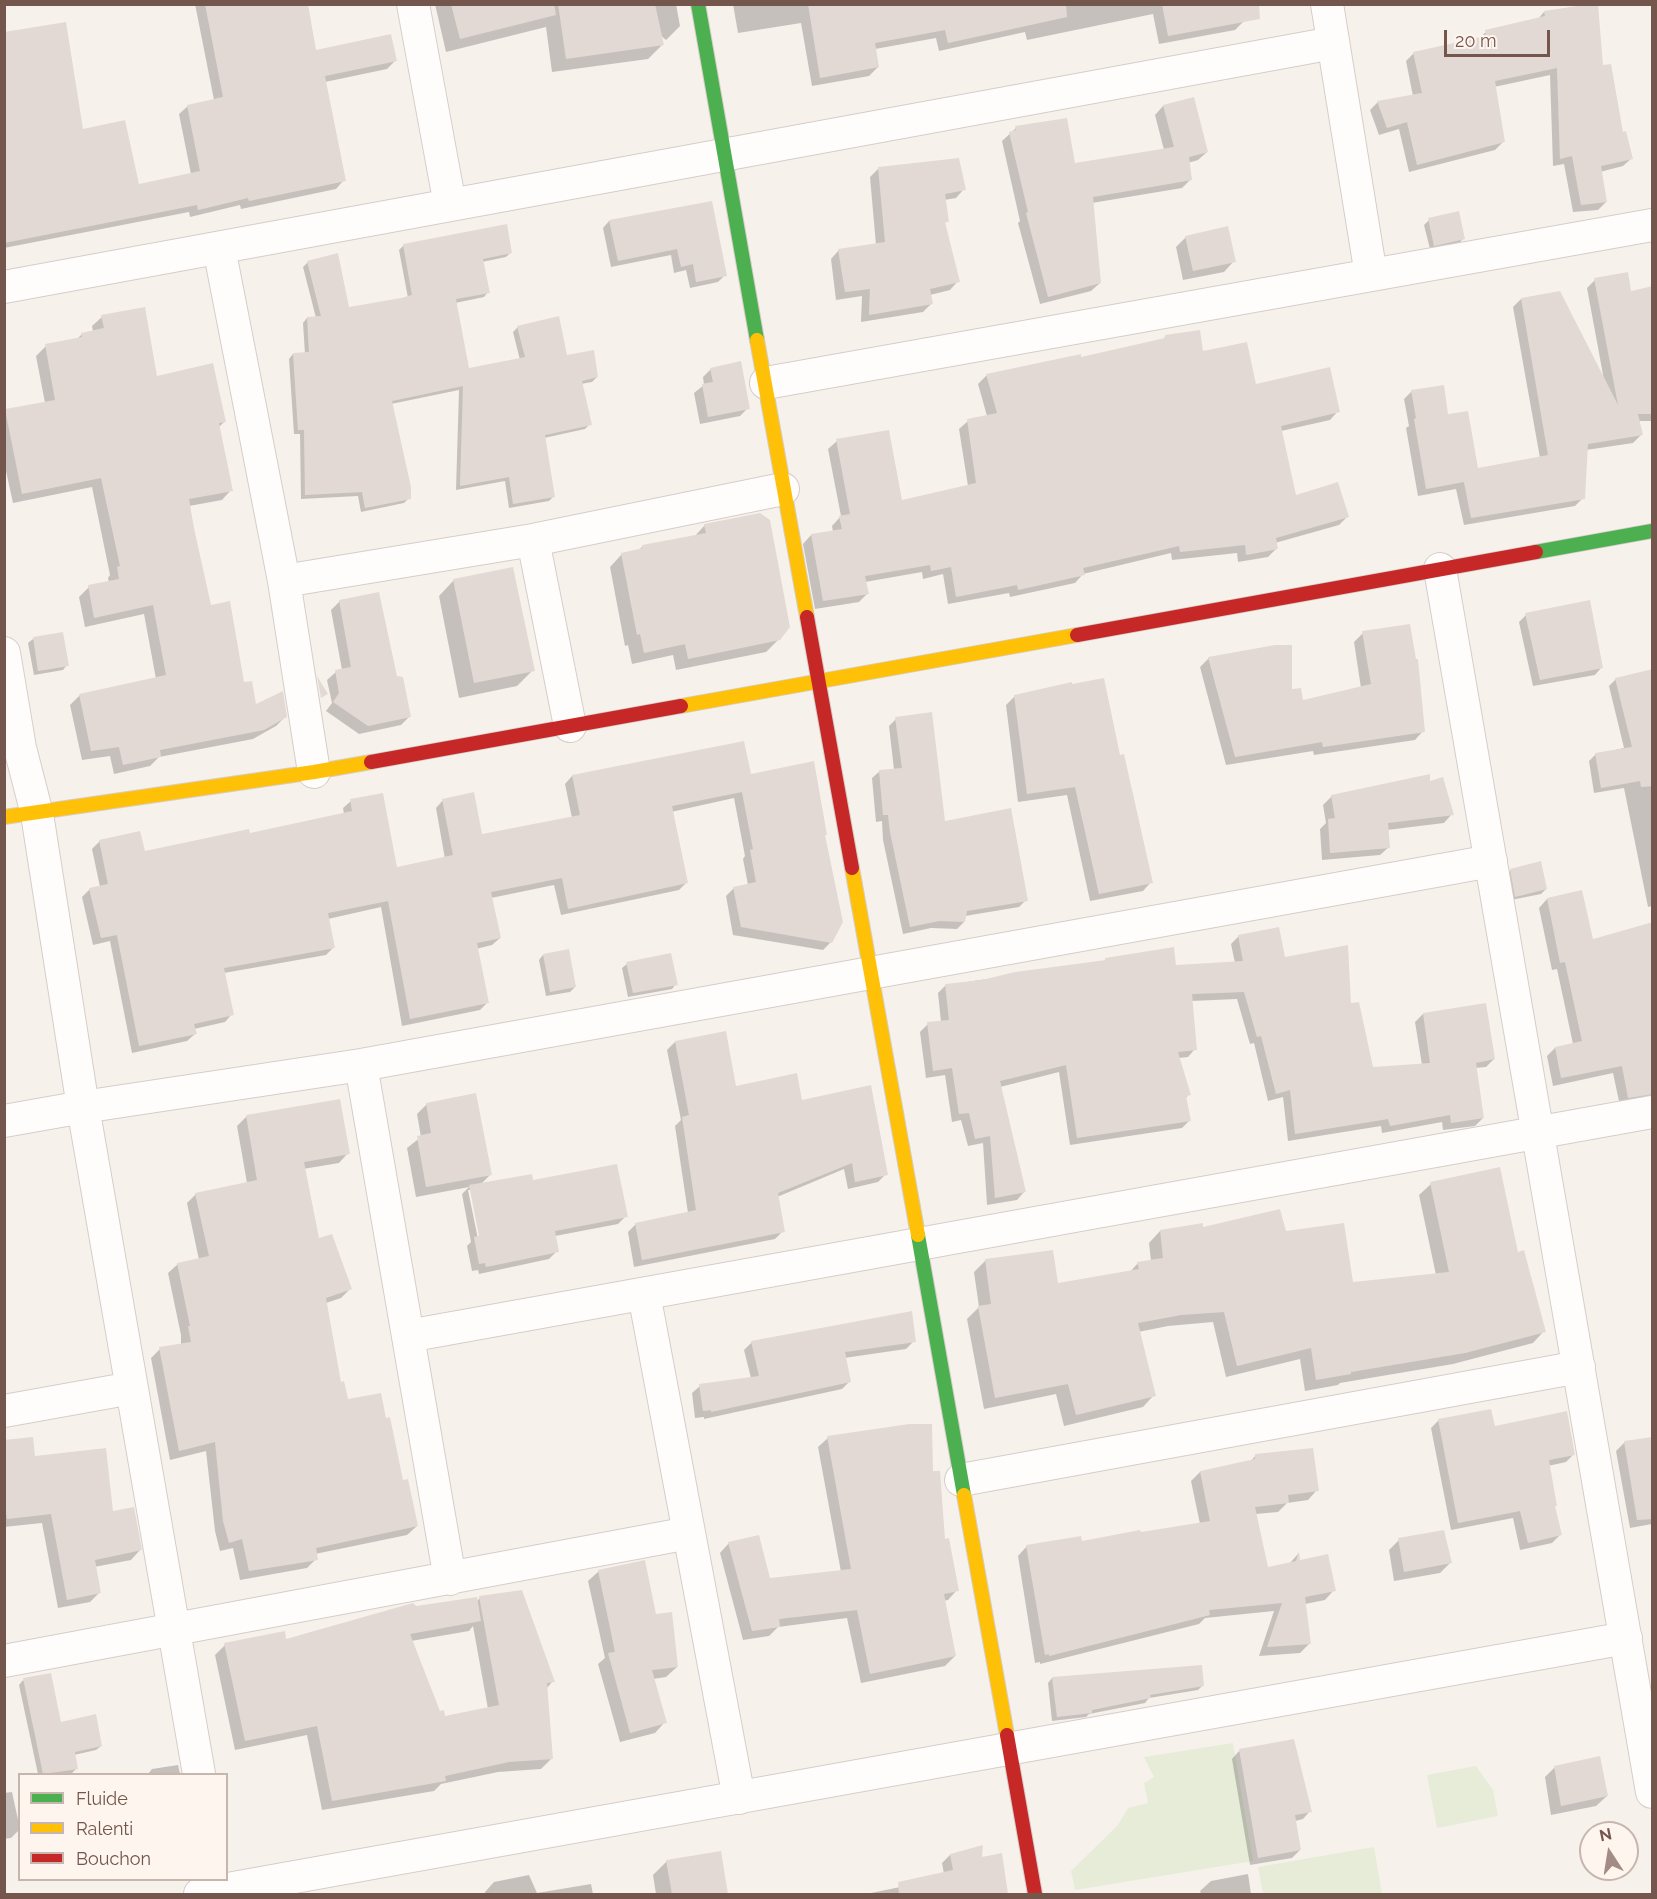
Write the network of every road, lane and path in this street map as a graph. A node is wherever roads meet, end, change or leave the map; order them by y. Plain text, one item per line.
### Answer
1 (412, 4) edge
2 (698, 4) edge
3 (1327, 4) edge
4 (1333, 44) junction
5 (725, 155) junction
6 (450, 205) junction
7 (1653, 225) edge
8 (219, 248) junction
9 (1371, 275) junction
10 (4, 287) edge
11 (766, 383) junction
12 (783, 489) junction
13 (1653, 531) edge
14 (533, 540) junction
15 (1440, 569) junction
16 (284, 581) junction
17 (4, 653) edge
18 (819, 681) junction
19 (570, 726) junction
20 (314, 772) junction
21 (37, 814) junction
22 (4, 817) edge
23 (1491, 861) junction
24 (871, 973) junction
25 (361, 1065) junction
26 (83, 1107) junction
27 (1653, 1112) edge
28 (4, 1121) edge
29 (1538, 1133) junction
30 (919, 1244) junction
31 (644, 1294) junction
32 (408, 1336) junction
33 (1579, 1366) junction
34 (132, 1388) junction
35 (4, 1411) edge
36 (961, 1480) junction
37 (689, 1533) junction
38 (450, 1579) junction
39 (175, 1630) junction
40 (1626, 1638) junction
41 (4, 1661) edge
42 (1009, 1749) junction
43 (199, 1773) edge
44 (1653, 1792) edge
45 (739, 1798) junction
46 (215, 1890) edge
47 (1035, 1894) edge

1 - 6 street
2 - 5 street
3 - 4 street
4 - 5 street
4 - 9 street
5 - 6 street
5 - 11 street
6 - 8 street
7 - 9 street
8 - 10 street
8 - 16 street
9 - 11 street
11 - 12 street
12 - 14 street
12 - 18 street
13 - 15 street
14 - 16 street
14 - 19 street
15 - 18 street
15 - 23 street
16 - 20 street
17 - 21 street
18 - 19 street
18 - 24 street
19 - 20 street
20 - 21 street
21 - 22 street
21 - 26 street
23 - 24 street
23 - 29 street
24 - 25 street
24 - 30 street
25 - 26 street
25 - 32 street
26 - 28 street
26 - 34 street
27 - 29 street
29 - 30 street
29 - 33 street
30 - 31 street
30 - 36 street
31 - 32 street
31 - 37 street
32 - 38 street
33 - 36 street
33 - 40 street
34 - 35 street
34 - 39 street
36 - 42 street
37 - 38 street
37 - 45 street
38 - 39 street
39 - 41 street
39 - 43 street
40 - 42 street
40 - 44 street
42 - 45 street
42 - 47 street
45 - 46 street

